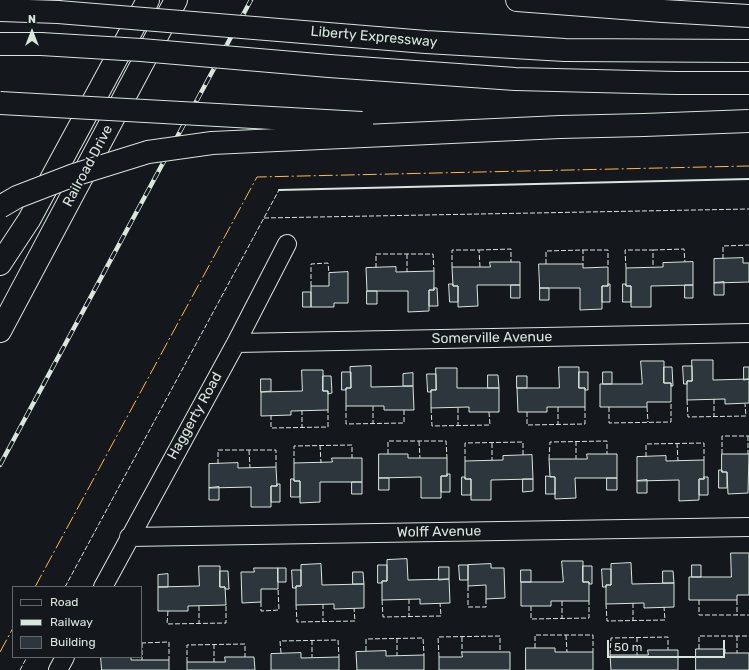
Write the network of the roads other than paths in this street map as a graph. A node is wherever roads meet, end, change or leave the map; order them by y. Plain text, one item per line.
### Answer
1 (148, 0) edge
2 (176, 0) edge
3 (517, 0) edge
4 (0, 10) edge
5 (749, 16) edge
6 (0, 44) edge
7 (749, 51) edge
8 (749, 83) edge
9 (0, 104) edge
10 (749, 121) edge
11 (560, 127) junction
12 (0, 207) edge
13 (287, 244) dead end
14 (0, 264) edge
15 (0, 332) edge
16 (749, 333) edge
17 (236, 343) junction
18 (749, 527) edge
19 (129, 537) junction
20 (104, 586) edge
21 (64, 658) edge
22 (58, 670) edge

1 - 14 main road, Railroad Drive
2 - 15 main road, Railroad Drive
3 - 5 main road
4 - 7 main road, Liberty Expressway, bridge
6 - 8 main road, bridge
9 - 11 main road, bridge
10 - 11 main road, bridge
11 - 12 main road, bridge
13 - 17 street, Haggerty Road
16 - 17 street, Somerville Avenue
17 - 19 street, Haggerty Road
18 - 19 street, Wolff Avenue
19 - 20 street, Haggerty Road
21 - 22 street

